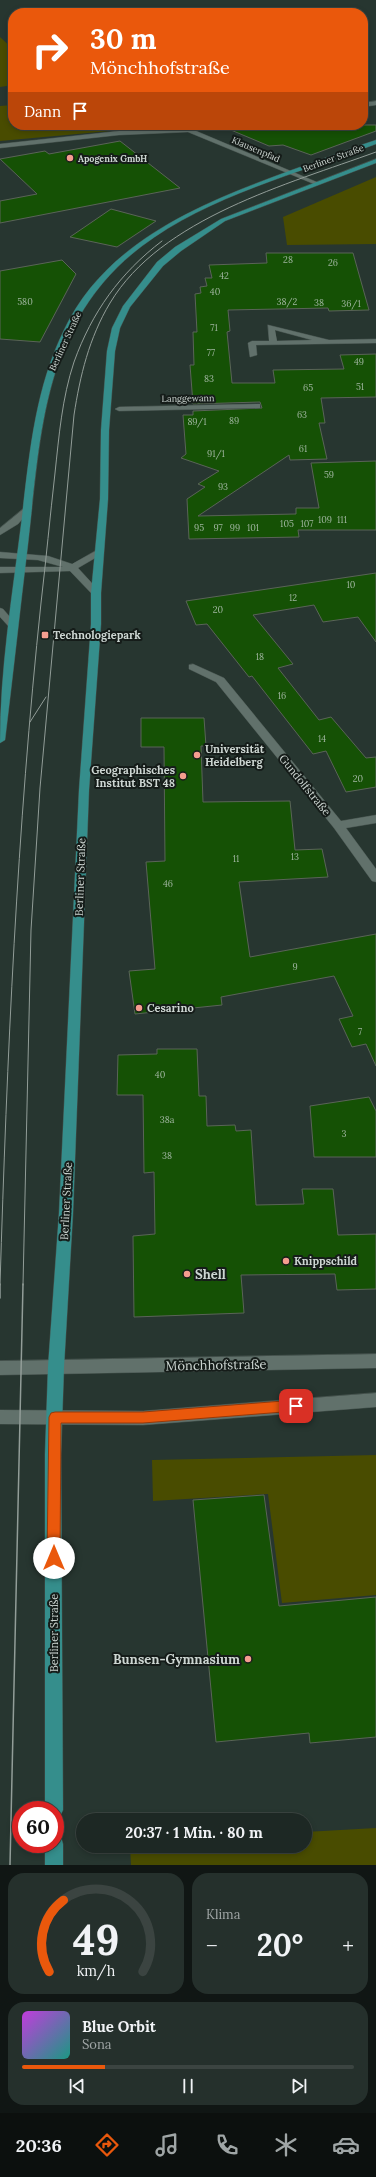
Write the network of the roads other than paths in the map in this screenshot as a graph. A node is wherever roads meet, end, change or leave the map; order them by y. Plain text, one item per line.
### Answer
1 (189, 130) joint
2 (376, 142) edge
3 (0, 146) edge
4 (376, 161) edge
5 (292, 173) junction
6 (316, 183) junction
7 (376, 340) edge
8 (329, 342) junction
9 (273, 343) junction
10 (253, 355) dead end
11 (257, 406) dead end
12 (119, 409) dead end
13 (28, 508) junction
14 (0, 532) edge
15 (99, 552) junction
16 (0, 555) edge
17 (23, 557) junction
18 (72, 568) junction
19 (0, 570) edge
20 (22, 570) junction
21 (96, 592) junction
22 (0, 611) edge
23 (14, 627) junction
24 (193, 667) dead end
25 (0, 740) edge
26 (376, 819) edge
27 (338, 825) junction
28 (376, 878) edge
29 (376, 1361) edge
30 (56, 1367) junction
31 (0, 1368) edge
32 (376, 1400) edge
33 (0, 1417) edge
34 (55, 1417) junction
35 (54, 1801) edge
36 (54, 1853) edge
37 (54, 1865) edge

1 - 3 street, Klausenpfad
1 - 5 street, Klausenpfad
2 - 5 main road, Berliner Straße
4 - 6 main road, Berliner Straße
5 - 6 street, Klausenpfad
5 - 13 main road, Berliner Straße
6 - 15 main road, Berliner Straße
7 - 8 street
8 - 9 street
8 - 9 street
9 - 10 street
11 - 12 street, Langgewann
13 - 14 street
13 - 17 main road, Berliner Straße
15 - 18 street
15 - 21 main road, Berliner Straße
16 - 17 street
17 - 18 street
17 - 20 main road, Berliner Straße
18 - 20 street
18 - 21 street
19 - 20 street
20 - 23 main road, Berliner Straße
21 - 30 main road, Berliner Straße
22 - 23 street
23 - 25 main road, Berliner Straße
24 - 27 street, Gundolfstraße
26 - 27 street
27 - 28 street, Gundolfstraße
29 - 30 street, Mönchhofstraße
30 - 31 street, Mönchhofstraße
30 - 34 main road, Berliner Straße
32 - 34 street
33 - 34 street
34 - 35 main road, Berliner Straße
36 - 37 main road

